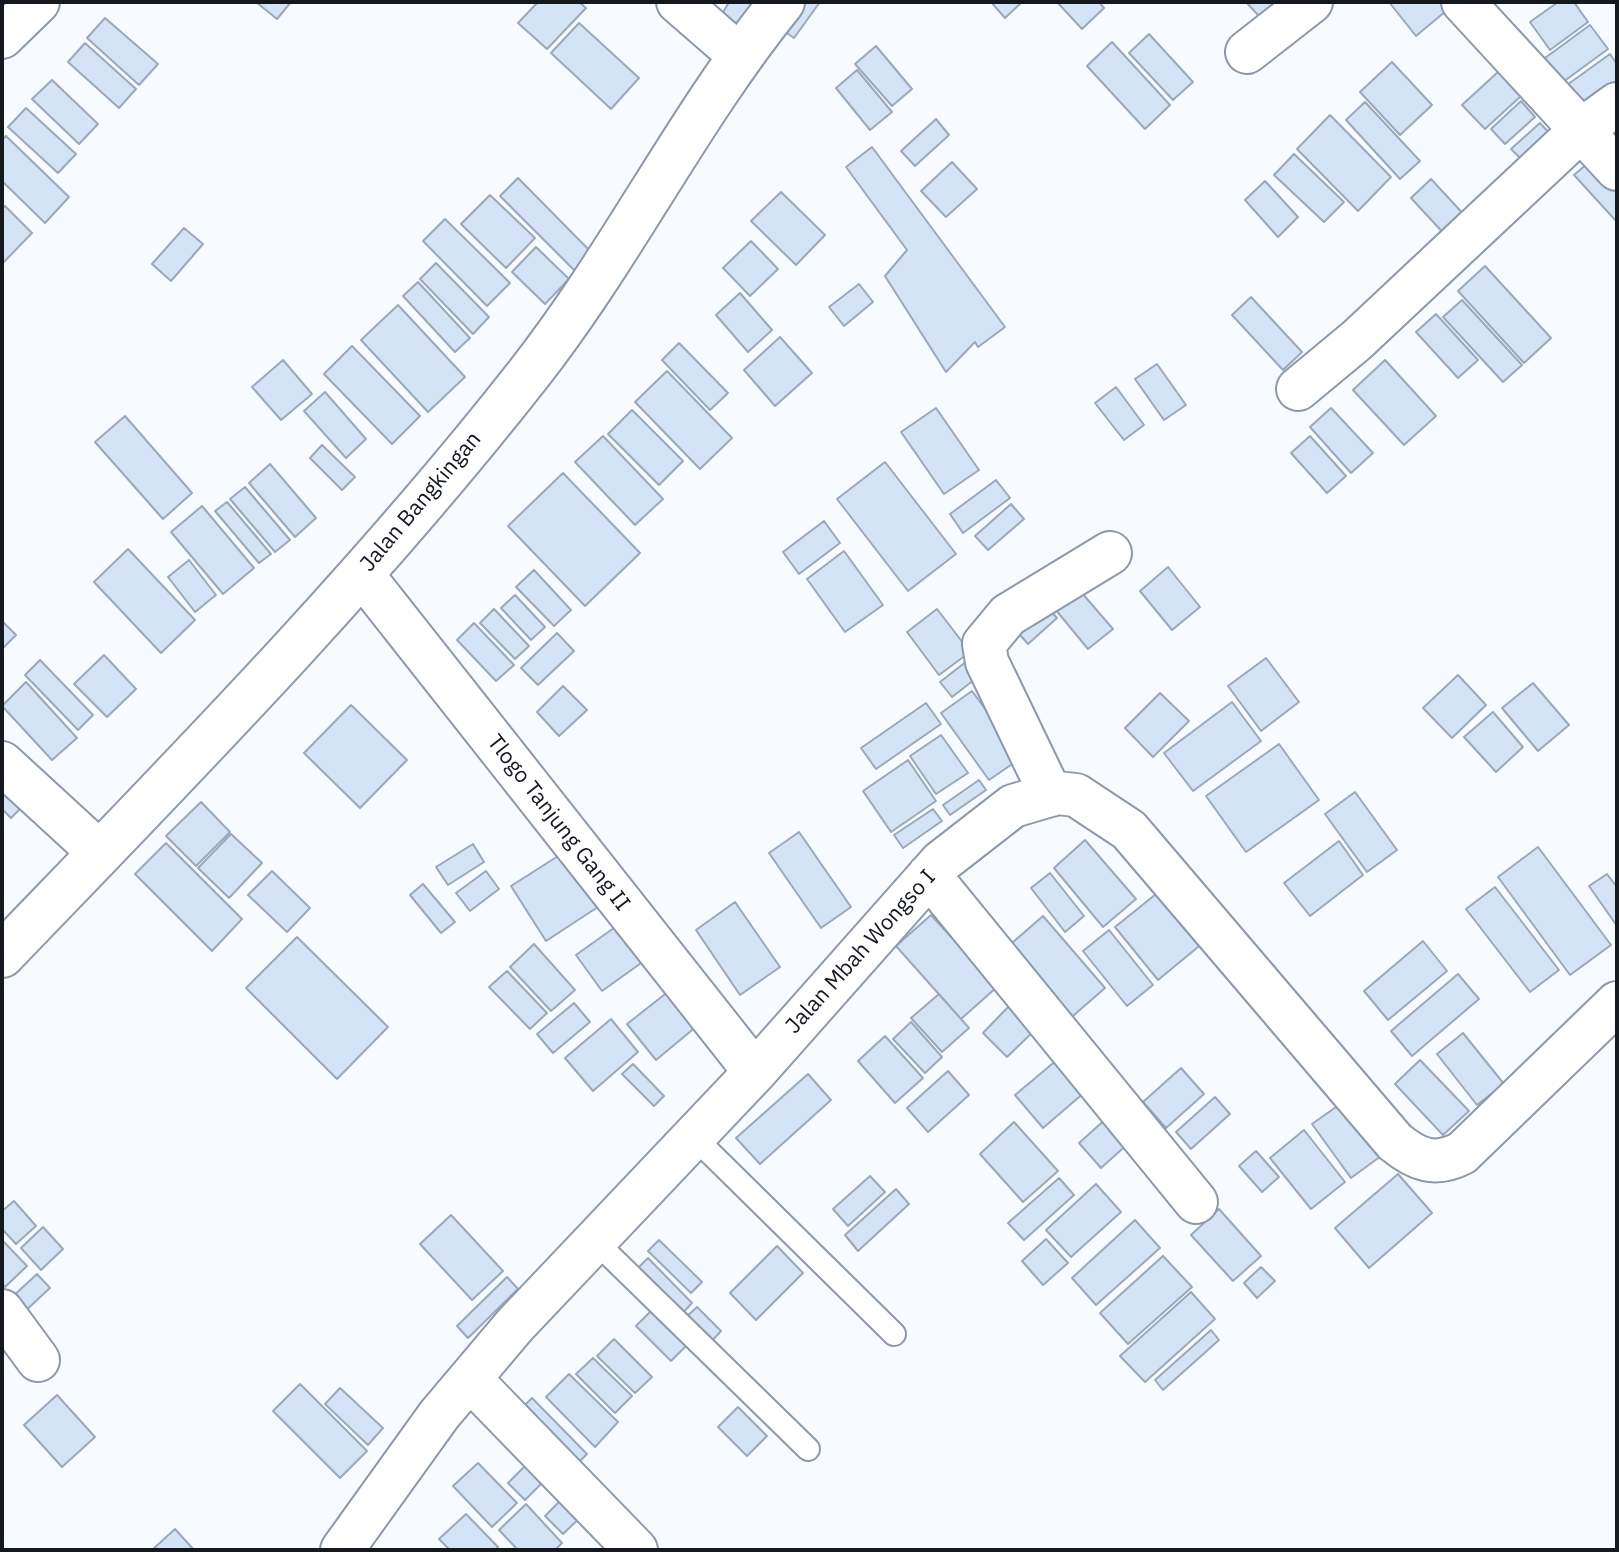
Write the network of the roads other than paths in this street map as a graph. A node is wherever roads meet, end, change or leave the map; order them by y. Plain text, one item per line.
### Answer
1 (38, 2) edge
2 (678, 2) edge
3 (782, 2) edge
4 (1311, 2) edge
5 (1463, 2) edge
6 (2, 37) edge
7 (1247, 52) dead end
8 (739, 55) junction
9 (1617, 104) edge
10 (1581, 130) junction
11 (1617, 169) edge
12 (1298, 389) dead end
13 (1110, 553) dead end
14 (361, 573) junction
15 (2, 763) edge
16 (1051, 795) junction
17 (100, 853) junction
18 (929, 875) junction
19 (2, 955) edge
20 (1617, 1003) edge
21 (755, 1072) junction
22 (693, 1136) junction
23 (1196, 1202) dead end
24 (595, 1241) junction
25 (2, 1311) edge
26 (894, 1334) dead end
27 (38, 1360) dead end
28 (470, 1379) junction
29 (808, 1449) dead end
30 (352, 1546) edge
31 (636, 1550) edge

1 - 6 street
2 - 8 street
3 - 8 street, Jalan Bangkingan
4 - 7 street
5 - 10 street
8 - 14 street, Jalan Bangkingan
9 - 10 street
10 - 11 street
10 - 12 street
13 - 16 street
14 - 17 street, Jalan Bangkingan
14 - 21 street, Tlogo Tanjung Gang II
15 - 17 street
16 - 18 street, Jalan Mbah Wongso I
16 - 20 street, Jalan Mbah Wongso I
17 - 19 street, Jalan Bangkingan
18 - 21 street, Jalan Mbah Wongso I
18 - 23 street
21 - 22 street, Jalan Mbah Wongso I
22 - 24 street, Jalan Mbah Wongso I
22 - 26 lane
24 - 28 street, Jalan Mbah Wongso I
24 - 29 lane
25 - 27 street
28 - 30 street, Jalan Mbah Wongso I
28 - 31 street

